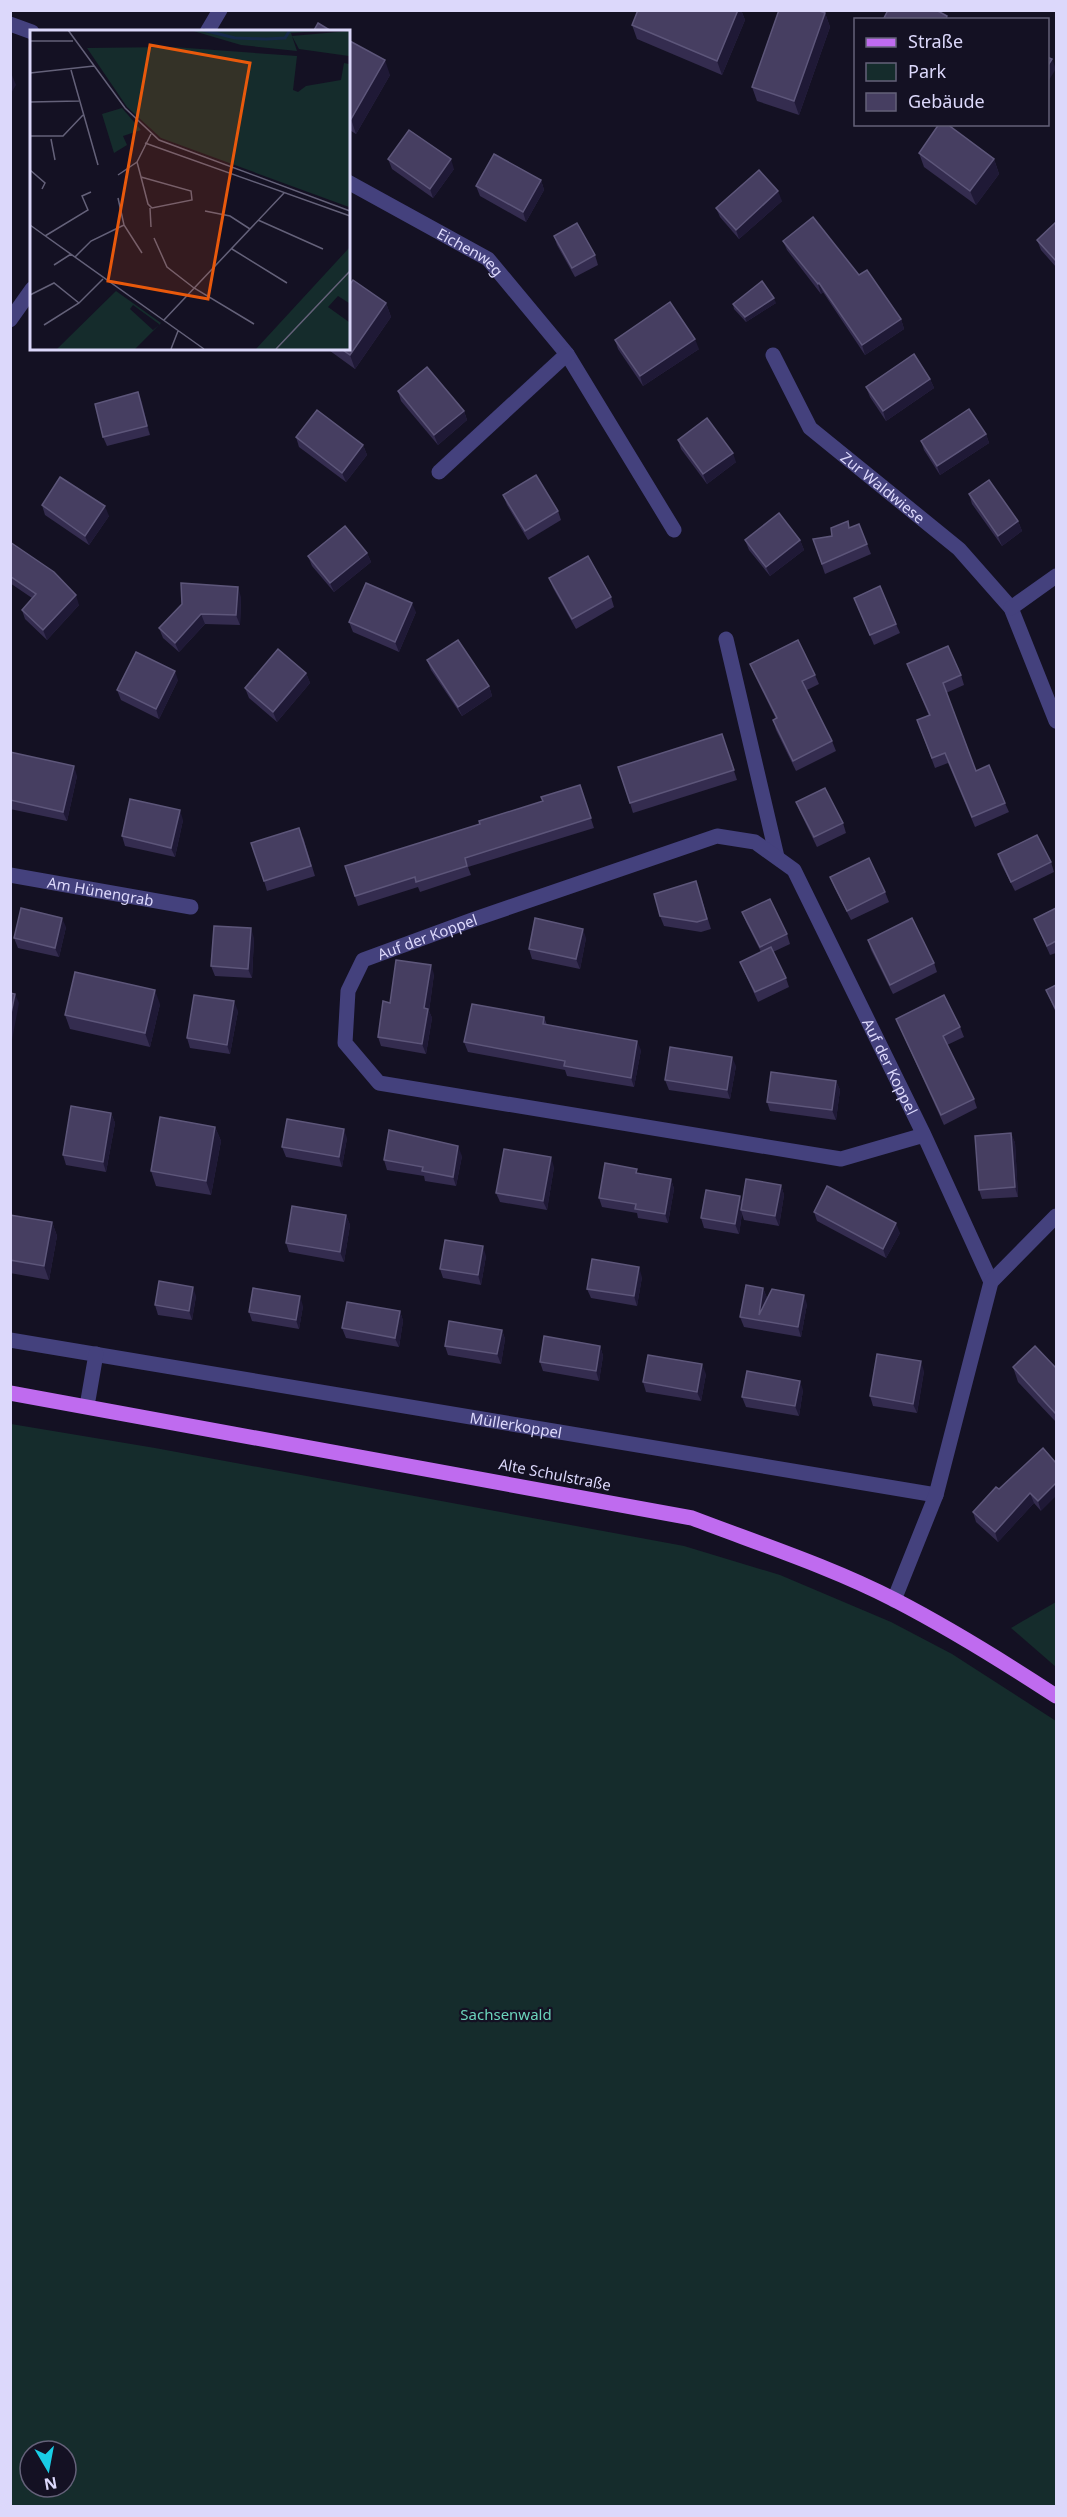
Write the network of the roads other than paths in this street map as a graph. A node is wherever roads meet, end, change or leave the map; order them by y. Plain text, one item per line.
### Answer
1 (220, 10) edge
2 (10, 24) edge
3 (208, 30) edge
4 (30, 31) edge
5 (350, 183) edge
6 (30, 292) edge
7 (10, 320) edge
8 (567, 354) junction
9 (773, 355) dead end
10 (439, 472) dead end
11 (675, 530) dead end
12 (1056, 576) edge
13 (1011, 608) junction
14 (726, 639) dead end
15 (1056, 721) edge
16 (777, 857) junction
17 (10, 875) edge
18 (191, 907) dead end
19 (924, 1136) junction
20 (1056, 1216) edge
21 (991, 1282) junction
22 (10, 1340) edge
23 (96, 1354) junction
24 (10, 1393) edge
25 (87, 1406) junction
26 (936, 1495) junction
27 (894, 1599) junction
28 (1056, 1696) edge

1 - 3 street
2 - 4 street
5 - 8 street, Eichenweg
6 - 7 street
8 - 10 street
8 - 11 street, Eichenweg
9 - 13 street, Zur Waldwiese
12 - 13 street
13 - 15 street, Zur Waldwiese
14 - 16 street
16 - 19 street, Auf der Koppel
16 - 19 street, Auf der Koppel
17 - 18 street, Am Hünengrab
19 - 21 street, Auf der Koppel
20 - 21 street
21 - 26 street
22 - 23 street, Müllerkoppel
23 - 25 street
23 - 26 street, Müllerkoppel
24 - 25 main road, Alte Schulstraße
25 - 27 main road, Alte Schulstraße
26 - 27 street
27 - 28 main road, Alte Schulstraße

